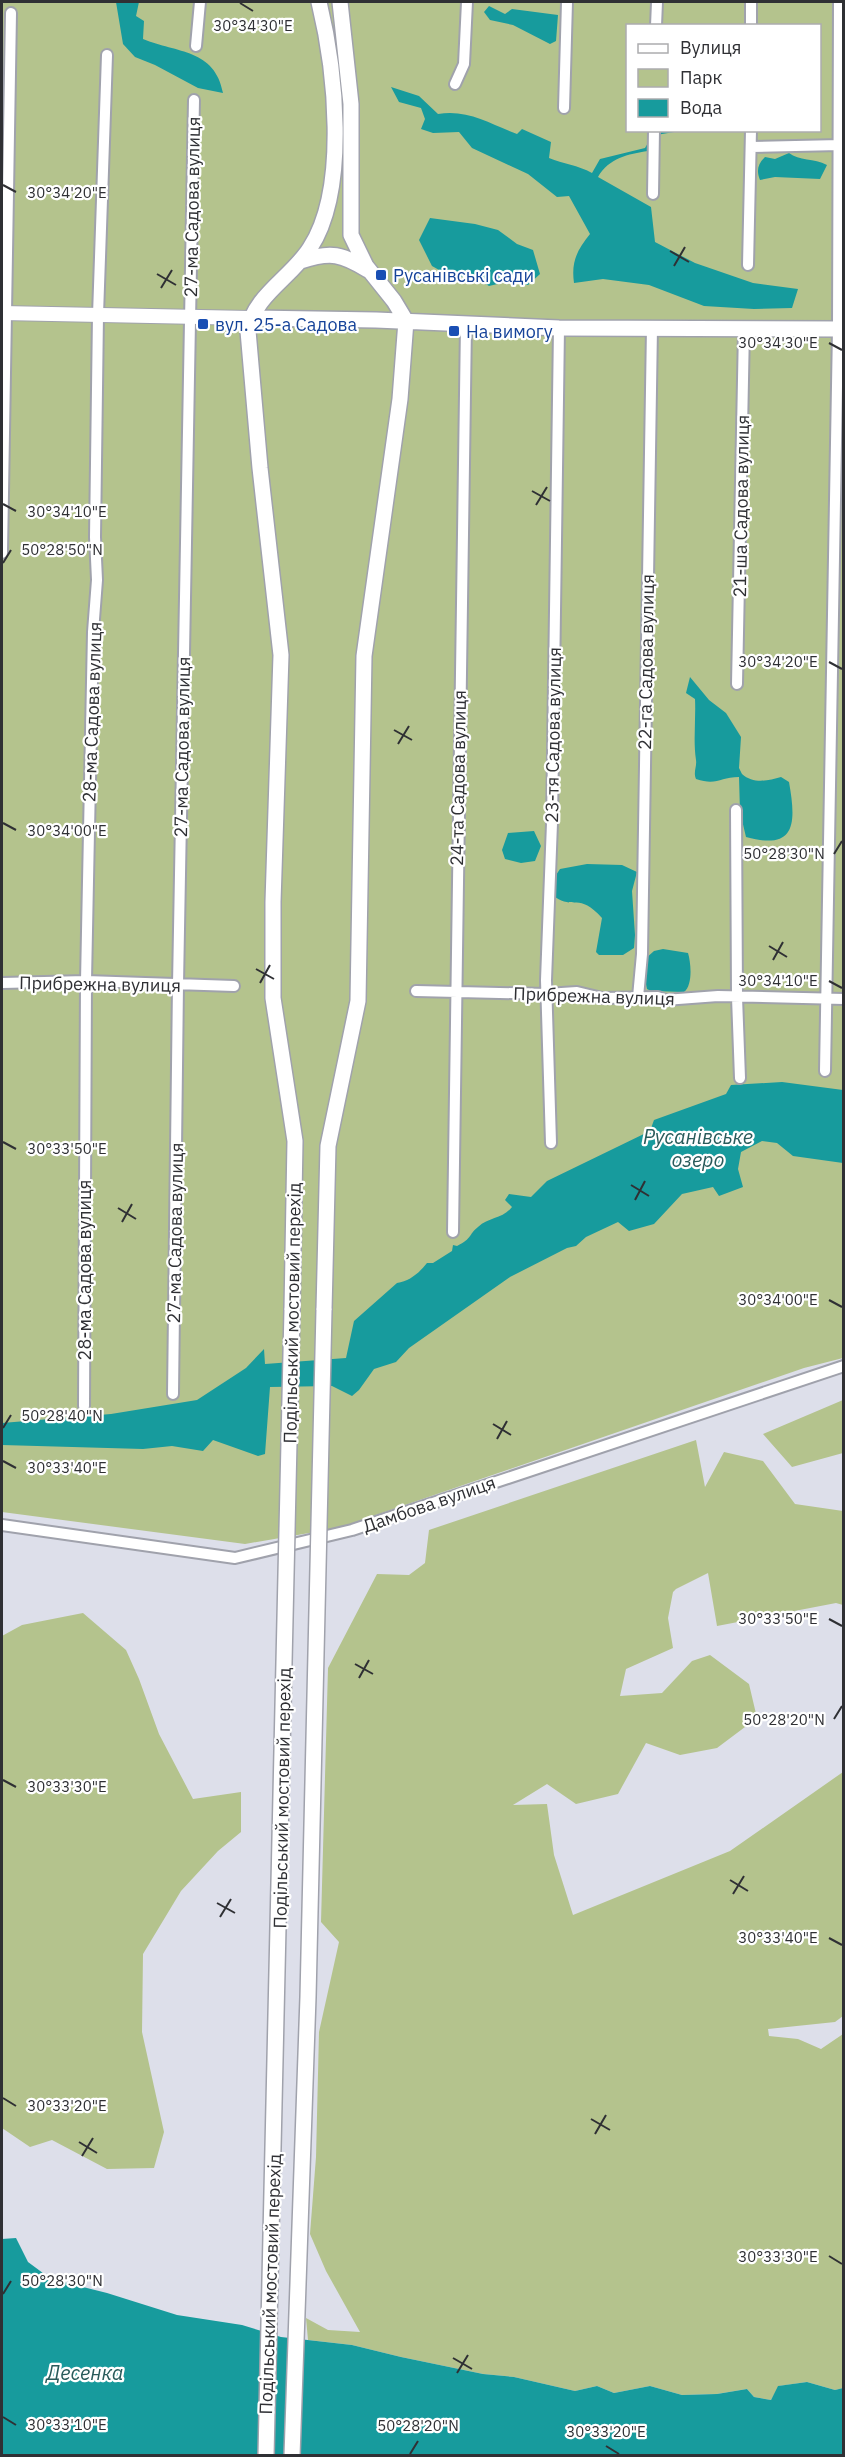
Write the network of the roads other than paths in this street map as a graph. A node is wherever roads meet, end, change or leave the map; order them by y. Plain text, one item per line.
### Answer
1 (200, 2) edge
2 (319, 2) edge
3 (340, 2) edge
4 (467, 2) edge
5 (567, 2) edge
6 (657, 2) edge
7 (751, 2) edge
8 (839, 2) edge
9 (11, 13) dead end
10 (656, 24) edge
11 (751, 24) edge
12 (196, 46) dead end
13 (106, 55) dead end
14 (455, 84) dead end
15 (194, 100) dead end
16 (564, 108) dead end
17 (654, 132) edge
18 (751, 132) edge
19 (840, 145) junction
20 (751, 147) junction
21 (653, 194) dead end
22 (301, 261) junction
23 (748, 265) dead end
24 (371, 272) junction
25 (4, 313) edge
26 (98, 315) junction
27 (189, 317) junction
28 (250, 318) junction
29 (406, 321) junction
30 (466, 324) junction
31 (652, 327) junction
32 (559, 328) junction
33 (744, 329) junction
34 (841, 329) edge
35 (2, 553) edge
36 (737, 684) dead end
37 (736, 810) dead end
38 (86, 981) junction
39 (2, 983) edge
40 (177, 985) junction
41 (234, 986) dead end
42 (416, 991) dead end
43 (455, 991) junction
44 (546, 994) junction
45 (638, 997) junction
46 (737, 997) junction
47 (825, 999) junction
48 (843, 999) edge
49 (825, 1071) dead end
50 (740, 1078) dead end
51 (551, 1143) dead end
52 (453, 1232) dead end
53 (843, 1366) edge
54 (172, 1394) dead end
55 (84, 1406) dead end
56 (2, 1524) edge
57 (266, 2456) edge
58 (292, 2456) edge

1 - 12 street
2 - 22 main road
3 - 24 main road
4 - 14 street
5 - 16 street
6 - 10 street
7 - 11 street
8 - 19 street
9 - 25 street
13 - 26 street, 28-ма Садова вулиця
15 - 27 street, 27-ма Садова вулиця
17 - 21 street
18 - 20 street
19 - 20 street
19 - 34 street
20 - 23 street
22 - 24 main road
22 - 28 main road
24 - 29 main road
25 - 26 street
25 - 35 street
26 - 27 street
26 - 38 street, 28-ма Садова вулиця
27 - 28 street
27 - 40 street, 27-ма Садова вулиця
28 - 29 main road
28 - 57 main road, Подільський мостовий перехід, bridge
29 - 30 main road
29 - 58 main road, Подільський мостовий перехід, bridge
30 - 32 main road
30 - 43 street, 24-та Садова вулиця
31 - 32 main road
31 - 33 main road
31 - 45 street, 22-га Садова вулиця
32 - 44 street, 23-тя Садова вулиця
33 - 34 main road
33 - 36 street, 21-ша Садова вулиця
34 - 47 street
37 - 46 street
38 - 39 street, Прибрежна вулиця
38 - 40 street, Прибрежна вулиця
38 - 55 street, 28-ма Садова вулиця
40 - 41 street, Прибрежна вулиця
40 - 54 street, 27-ма Садова вулиця
42 - 43 street, Прибрежна вулиця
43 - 44 street, Прибрежна вулиця
43 - 52 street, 24-та Садова вулиця
44 - 45 street, Прибрежна вулиця
44 - 51 street, 23-тя Садова вулиця
45 - 46 street, Прибрежна вулиця
46 - 47 street, Прибрежна вулиця
46 - 50 street
47 - 48 street, Прибрежна вулиця
47 - 49 street
53 - 56 street, Дамбова вулиця

